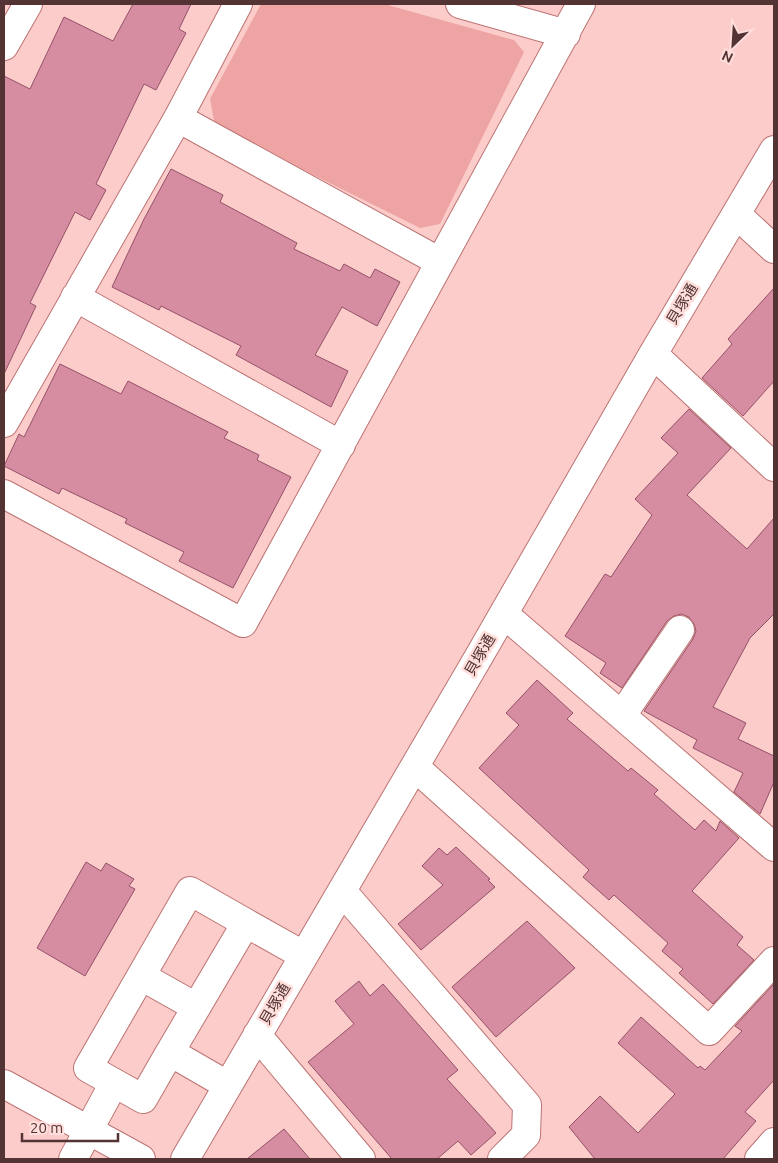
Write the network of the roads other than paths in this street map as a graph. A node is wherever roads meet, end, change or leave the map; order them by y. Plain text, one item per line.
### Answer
1 (28, 4) edge
2 (238, 4) edge
3 (460, 4) edge
4 (581, 4) edge
5 (566, 34) junction
6 (4, 46) edge
7 (178, 118) junction
8 (774, 150) edge
9 (736, 214) junction
10 (774, 249) edge
11 (440, 262) junction
12 (75, 297) junction
13 (653, 354) junction
14 (4, 423) edge
15 (342, 445) junction
16 (774, 466) edge
17 (4, 494) edge
18 (504, 614) junction
19 (680, 630) dead end
20 (622, 716) junction
21 (415, 767) junction
22 (774, 847) edge
23 (342, 892) junction
24 (246, 923) junction
25 (303, 955) junction
26 (774, 961) edge
27 (141, 976) junction
28 (196, 1007) junction
29 (257, 1035) junction
30 (170, 1052) junction
31 (114, 1083) junction
32 (4, 1084) edge
33 (227, 1085) junction
34 (89, 1131) junction
35 (774, 1142) edge
36 (72, 1159) edge
37 (141, 1159) edge
38 (184, 1159) edge
39 (361, 1159) edge
40 (502, 1159) edge
41 (759, 1159) edge

1 - 6 street
2 - 7 street
3 - 5 street
4 - 5 street
5 - 11 street
7 - 11 street
7 - 12 street
8 - 9 street, 貝塚通
9 - 10 street
9 - 13 street, 貝塚通
11 - 15 street
12 - 14 street
12 - 15 street
13 - 16 street
13 - 18 street, 貝塚通
15 - 17 street
18 - 20 street
18 - 21 street, 貝塚通
19 - 20 street
20 - 22 street
21 - 23 street, 貝塚通
21 - 26 street
23 - 25 street, 貝塚通
23 - 40 street
24 - 25 street
24 - 27 street
24 - 28 street
25 - 29 street, 貝塚通
27 - 28 street
27 - 31 street
28 - 30 street
29 - 33 street, 貝塚通
29 - 39 street
30 - 31 street
30 - 33 street
31 - 34 street
32 - 34 street
33 - 38 street, 貝塚通
34 - 36 street
34 - 37 street
35 - 41 street

